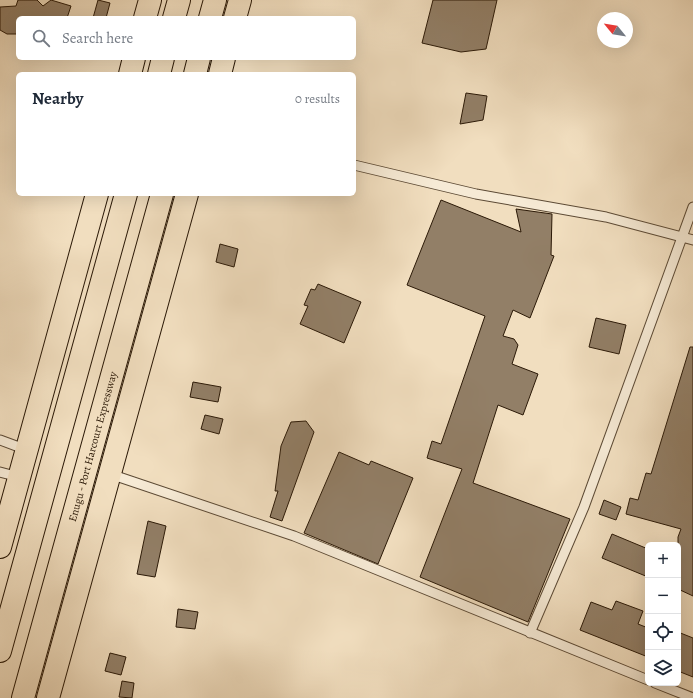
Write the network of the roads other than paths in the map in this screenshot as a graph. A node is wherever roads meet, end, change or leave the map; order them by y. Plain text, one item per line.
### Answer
1 (150, 0) edge
2 (179, 0) edge
3 (215, 0) edge
4 (240, 0) edge
5 (146, 16) edge
6 (175, 16) edge
7 (211, 16) edge
8 (236, 16) edge
9 (134, 60) edge
10 (162, 60) edge
11 (198, 60) edge
12 (224, 60) edge
13 (130, 72) edge
14 (160, 72) edge
15 (196, 72) edge
16 (220, 72) edge
17 (356, 165) edge
18 (96, 196) edge
19 (125, 196) edge
20 (161, 196) edge
21 (186, 196) edge
22 (693, 207) edge
23 (681, 237) junction
24 (693, 240) edge
25 (0, 440) edge
26 (27, 450) junction
27 (110, 474) junction
28 (10, 475) edge
29 (0, 547) edge
30 (530, 633) junction
31 (0, 651) edge
32 (645, 679) edge
33 (663, 686) edge
34 (23, 698) edge
35 (48, 698) edge
36 (693, 698) edge

1 - 5 main road
2 - 6 main road
3 - 7 main road
4 - 8 main road
9 - 13 main road
10 - 14 main road
11 - 15 main road
12 - 16 main road
17 - 23 lane
18 - 26 main road
19 - 31 main road
20 - 34 main road, Enugu - Port Harcourt Expressway
21 - 27 main road
22 - 23 lane
23 - 24 lane
23 - 30 lane
25 - 26 lane
26 - 28 main road
27 - 30 lane
27 - 35 main road
28 - 29 main road
30 - 32 lane
33 - 36 lane

